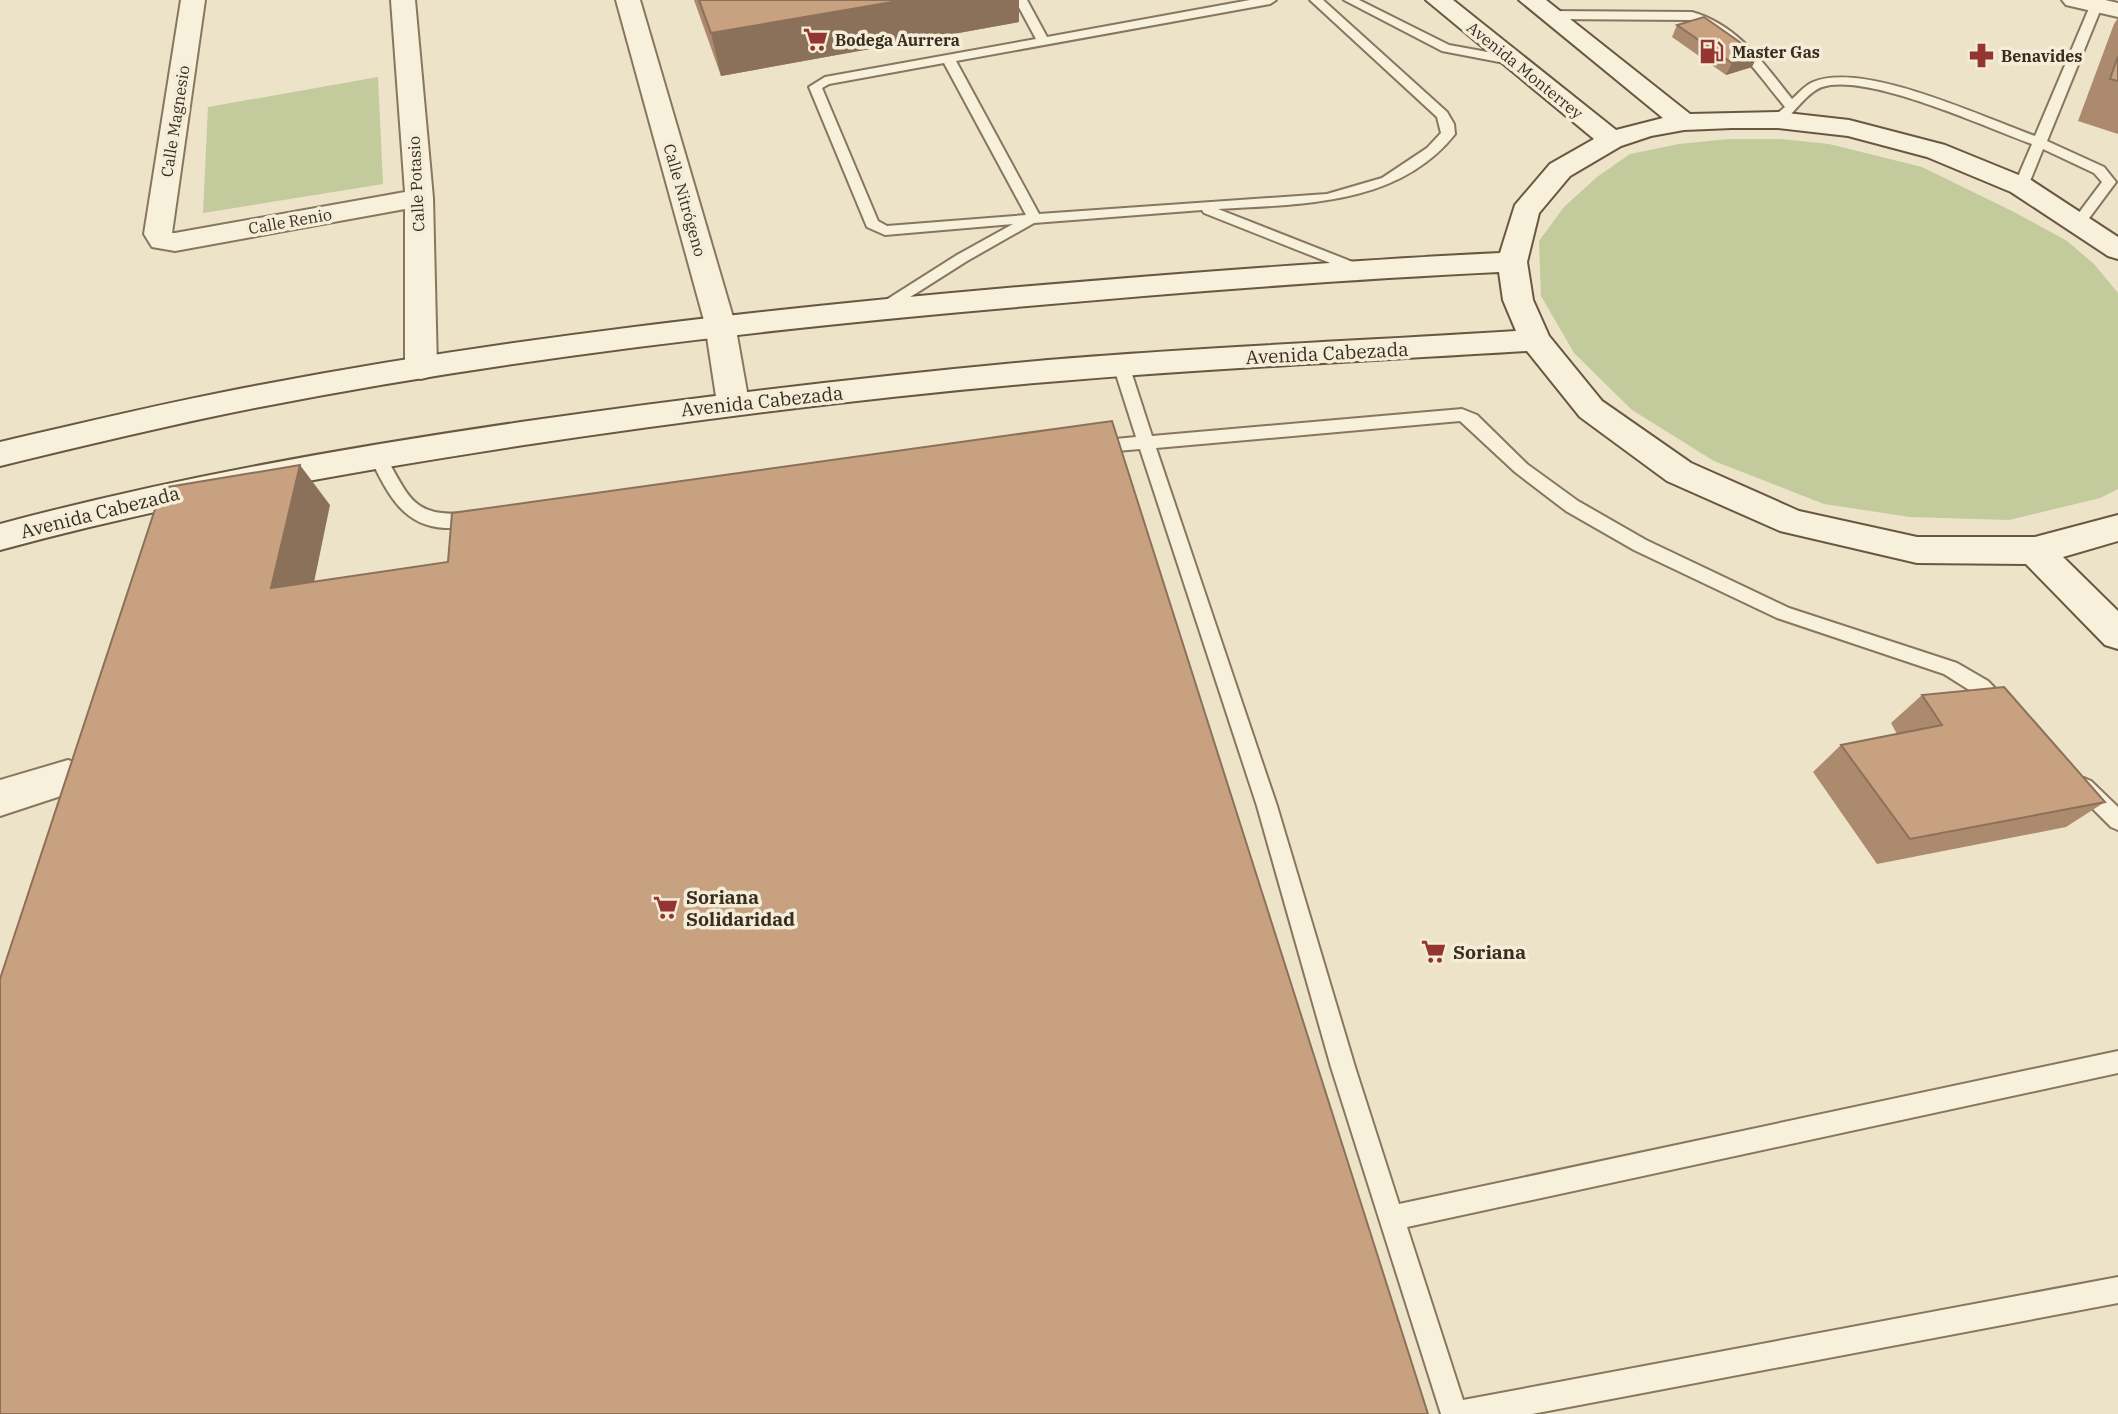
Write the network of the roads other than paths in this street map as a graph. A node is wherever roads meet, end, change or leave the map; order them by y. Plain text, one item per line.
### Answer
1 (194, 0) edge
2 (403, 0) edge
3 (628, 0) edge
4 (1021, 0) edge
5 (1270, 0) edge
6 (1316, 0) edge
7 (1350, 0) edge
8 (1438, 0) edge
9 (2096, 5) edge
10 (1540, 7) edge
11 (1044, 43) junction
12 (949, 60) junction
13 (1515, 61) junction
14 (1784, 113) junction
15 (1684, 122) junction
16 (1612, 140) junction
17 (2039, 142) junction
18 (2021, 186) junction
19 (419, 198) junction
20 (1196, 206) junction
21 (1035, 219) junction
22 (2079, 222) junction
23 (162, 241) joint
24 (2115, 246) edge
25 (1512, 261) junction
26 (1358, 269) junction
27 (880, 310) junction
28 (720, 324) junction
29 (1535, 340) junction
30 (1121, 365) junction
31 (422, 368) junction
32 (733, 403) junction
33 (1145, 442) junction
34 (1078, 449) edge
35 (0, 454) edge
36 (376, 454) junction
37 (490, 518) edge
38 (2118, 528) edge
39 (0, 537) edge
40 (2035, 551) junction
41 (2118, 634) edge
42 (2020, 724) edge
43 (2067, 771) edge
44 (68, 777) edge
45 (0, 798) edge
46 (2118, 821) edge
47 (2118, 1062) edge
48 (1391, 1218) junction
49 (2118, 1290) edge
50 (1454, 1414) edge
51 (1462, 1414) edge

1 - 23 main road, Calle Magnesio
2 - 19 main road, Calle Potasio
3 - 28 main road, Calle Nitrógeno
4 - 11 lane
5 - 11 lane
6 - 20 lane
7 - 13 lane
8 - 13 main road, Avenida Monterrey
9 - 17 lane
10 - 14 lane
10 - 15 main road
11 - 12 lane
12 - 21 lane
12 - 21 lane
13 - 16 main road, Avenida Monterrey
14 - 15 main road
14 - 17 lane
14 - 18 main road
15 - 16 main road
16 - 25 main road
17 - 18 lane
17 - 22 lane
18 - 22 main road
19 - 23 main road, Calle Renio
19 - 31 main road, Calle Potasio
20 - 21 lane
20 - 26 lane
21 - 27 lane
22 - 24 main road
25 - 26 main road
25 - 29 main road
26 - 27 main road
27 - 28 main road
28 - 31 main road
28 - 32 main road, Calle Nitrógeno
29 - 30 main road, Avenida Cabezada
29 - 40 main road
30 - 32 main road, Avenida Cabezada
30 - 33 lane
31 - 35 main road
32 - 36 main road, Avenida Cabezada
33 - 34 lane
33 - 42 lane
33 - 48 lane
36 - 37 lane
36 - 39 main road, Avenida Cabezada
38 - 40 main road
40 - 41 main road
43 - 46 lane
44 - 45 main road
47 - 48 lane
48 - 50 lane
49 - 51 lane

